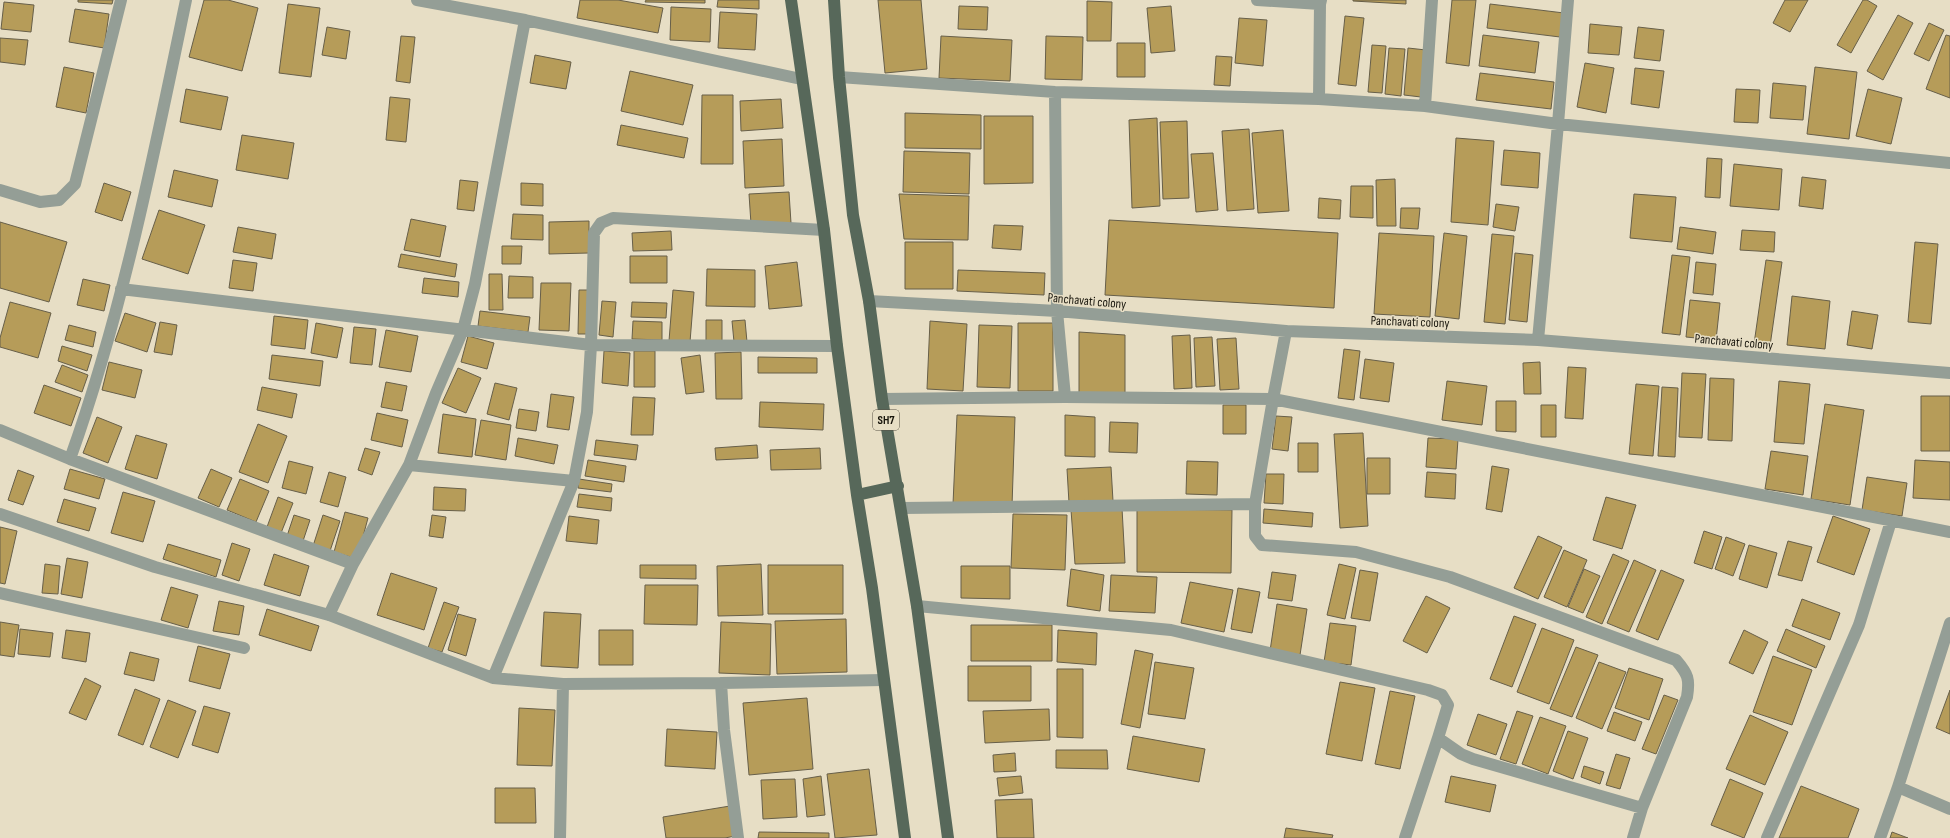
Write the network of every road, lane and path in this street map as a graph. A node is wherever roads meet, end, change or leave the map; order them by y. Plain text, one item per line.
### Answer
1 (121, 0) edge
2 (186, 0) edge
3 (417, 0) edge
4 (791, 0) edge
5 (834, 0) edge
6 (1257, 0) edge
7 (1432, 0) edge
8 (1568, 0) edge
9 (1321, 2) edge
10 (525, 20) junction
11 (839, 77) junction
12 (801, 78) junction
13 (1055, 92) junction
14 (1319, 100) junction
15 (1425, 106) junction
16 (1558, 124) junction
17 (1950, 163) edge
18 (0, 190) edge
19 (824, 230) junction
20 (121, 289) junction
21 (869, 301) junction
22 (1057, 311) junction
23 (463, 330) junction
24 (1286, 331) junction
25 (1538, 340) junction
26 (592, 345) junction
27 (837, 346) junction
28 (1950, 373) edge
29 (1065, 397) junction
30 (882, 399) junction
31 (1273, 399) junction
32 (0, 430) edge
33 (70, 459) junction
34 (409, 465) junction
35 (574, 481) junction
36 (898, 486) junction
37 (857, 495) junction
38 (1255, 504) junction
39 (902, 508) junction
40 (0, 514) edge
41 (1892, 521) junction
42 (1950, 532) edge
43 (353, 564) junction
44 (0, 593) edge
45 (917, 606) junction
46 (329, 615) junction
47 (1950, 623) edge
48 (244, 648) dead end
49 (493, 678) junction
50 (883, 680) junction
51 (721, 683) junction
52 (563, 684) junction
53 (1438, 738) junction
54 (1898, 787) junction
55 (1642, 808) junction
56 (1950, 809) edge
57 (560, 838) edge
58 (738, 838) edge
59 (905, 838) edge
60 (948, 838) edge
61 (1405, 838) edge
62 (1633, 838) edge
63 (1767, 838) edge
64 (1880, 838) edge

1 - 18 street
2 - 20 street
3 - 10 street
4 - 12 main road
5 - 11 main road, SH7
6 - 9 street
7 - 15 street
8 - 16 street
9 - 14 street
10 - 12 street
10 - 23 street
11 - 13 street
11 - 21 main road, SH7
12 - 19 main road
13 - 14 street
13 - 22 street
14 - 15 street
15 - 16 street
16 - 17 street
16 - 25 street
19 - 26 street
19 - 27 main road
20 - 23 street
20 - 33 street
21 - 22 street, Panchavati colony
21 - 30 main road, SH7
22 - 24 street, Panchavati colony
22 - 29 street
23 - 26 street
23 - 34 street
24 - 25 street, Panchavati colony
24 - 31 street
25 - 28 street, Panchavati colony
26 - 27 street
26 - 35 street
27 - 37 main road
29 - 30 street
29 - 31 street
30 - 36 main road, SH7
31 - 38 street
31 - 41 street
32 - 33 street
33 - 43 street
34 - 35 street
34 - 43 street
35 - 49 street
36 - 37 main road
36 - 39 main road, SH7
37 - 50 main road
38 - 39 street
38 - 55 street
39 - 45 main road, SH7
40 - 46 street
41 - 42 street
41 - 63 street
43 - 46 street
44 - 48 street
45 - 53 street
45 - 60 main road, SH7
46 - 49 street
47 - 54 street
49 - 52 street
50 - 51 street
50 - 59 main road
51 - 52 street
51 - 58 street
52 - 57 street
53 - 55 street
53 - 61 street
54 - 56 street
54 - 64 street
55 - 62 street

